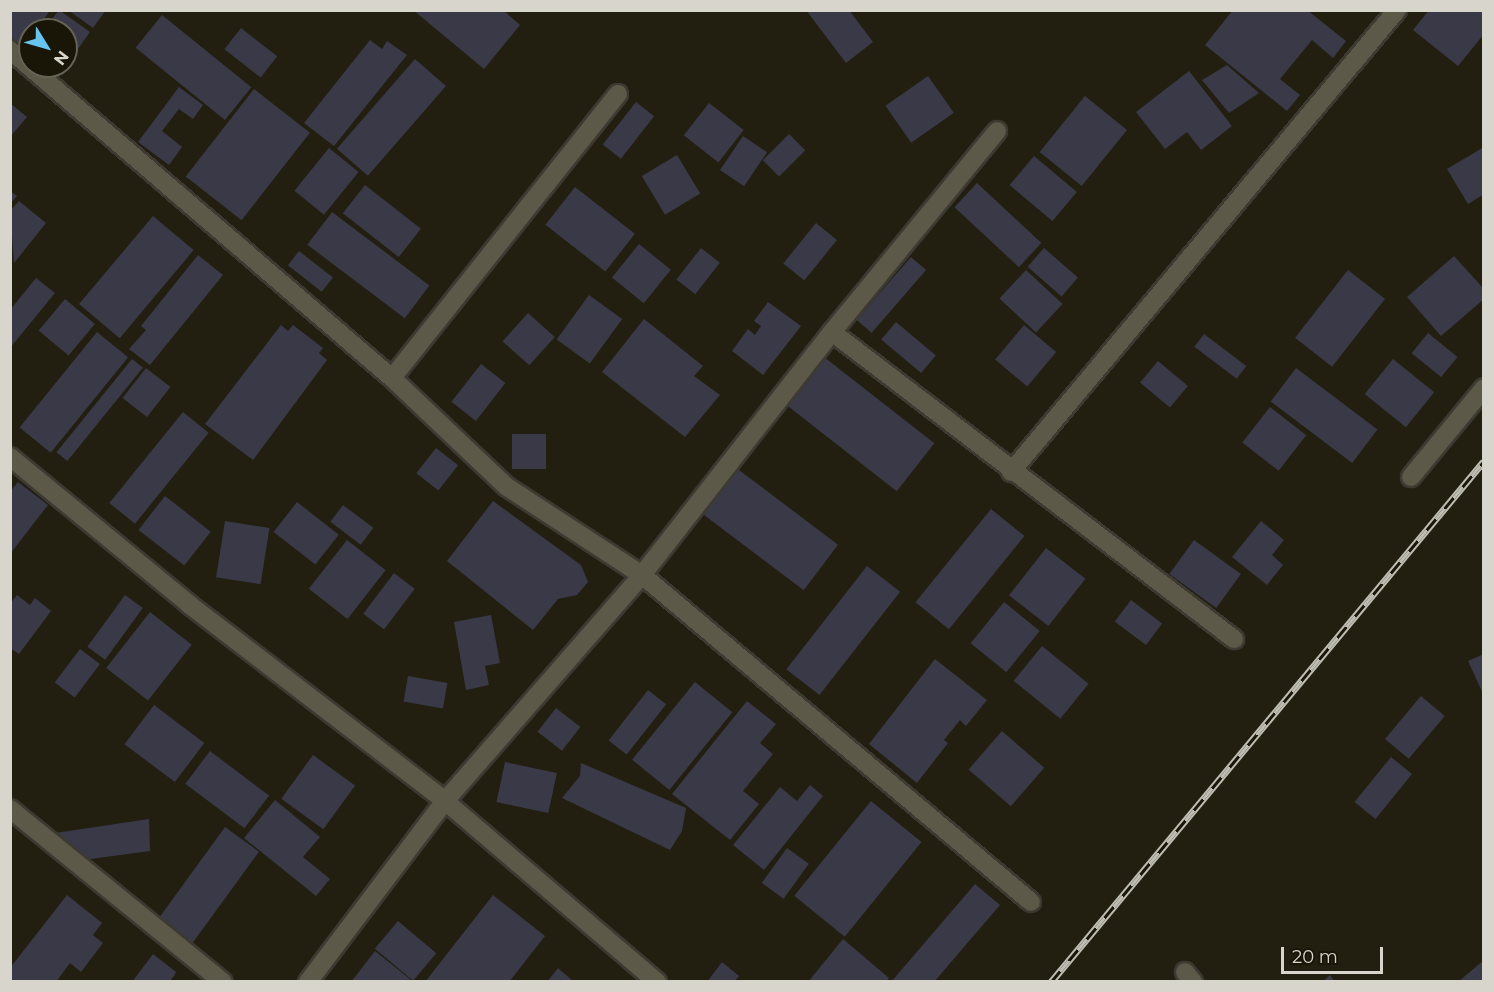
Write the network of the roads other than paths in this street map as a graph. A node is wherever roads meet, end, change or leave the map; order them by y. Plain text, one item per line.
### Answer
1 (1397, 10) edge
2 (10, 50) edge
3 (618, 94) dead end
4 (997, 130) dead end
5 (832, 332) junction
6 (392, 378) junction
7 (1484, 388) edge
8 (10, 457) edge
9 (1011, 472) junction
10 (1411, 477) dead end
11 (642, 575) junction
12 (1234, 639) dead end
13 (445, 801) junction
14 (10, 809) edge
15 (1031, 902) dead end
16 (223, 981) edge
17 (308, 981) edge
18 (657, 981) edge

1 - 9 street
2 - 6 street
3 - 6 street
4 - 5 street
5 - 9 street
5 - 11 street
6 - 11 street
7 - 10 street
8 - 13 street
9 - 12 street
11 - 13 street
11 - 15 street
13 - 17 street
13 - 18 street
14 - 16 street

